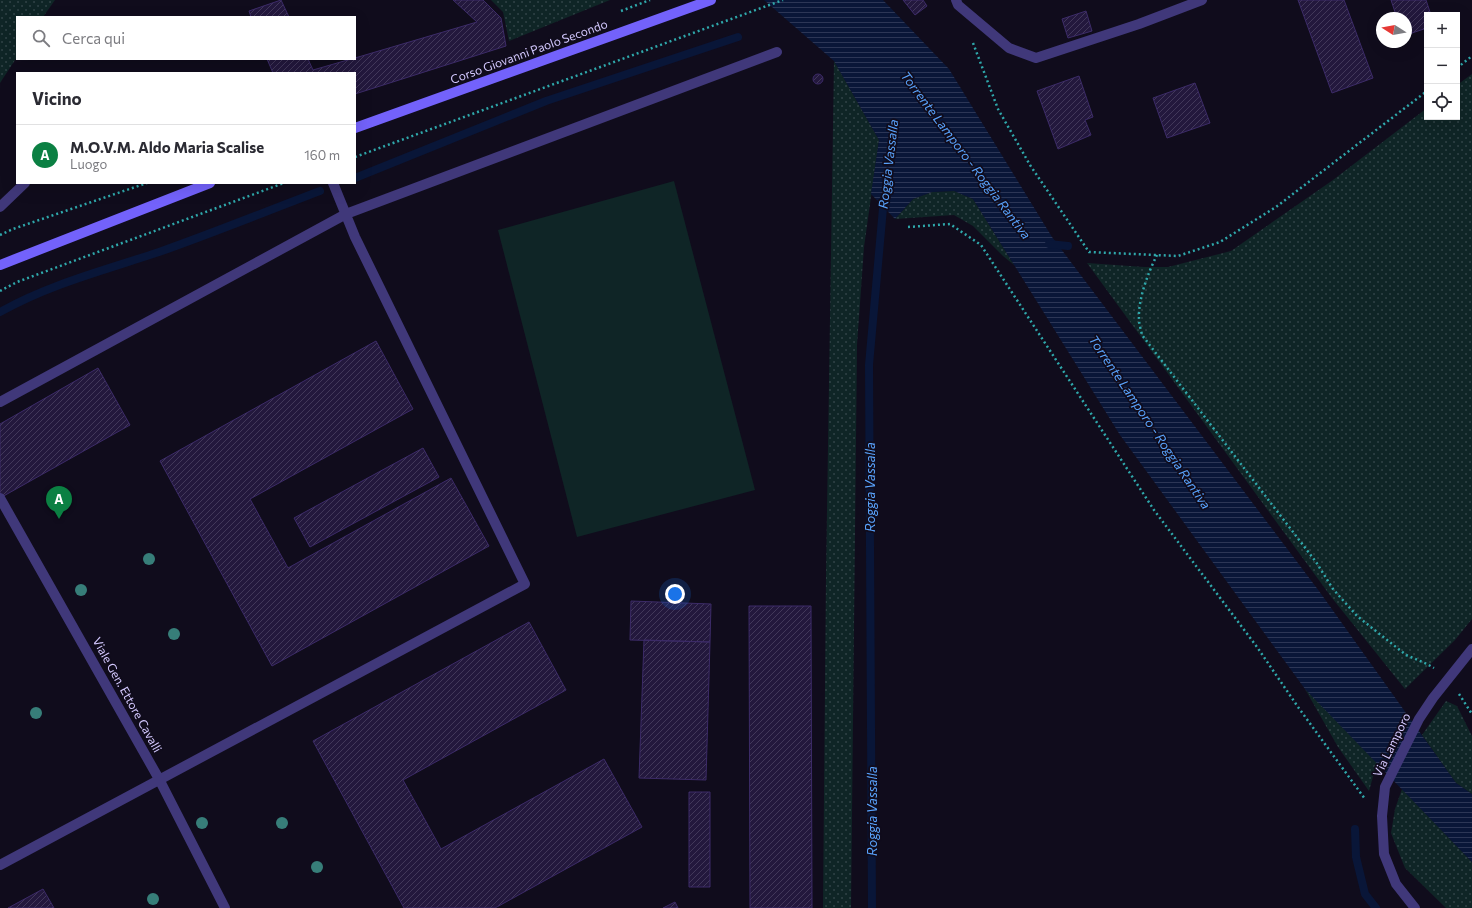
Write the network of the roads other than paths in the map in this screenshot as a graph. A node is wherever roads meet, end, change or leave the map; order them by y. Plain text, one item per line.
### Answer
1 (711, 0) edge
2 (956, 0) edge
3 (1202, 0) edge
4 (777, 52) dead end
5 (356, 128) edge
6 (24, 184) edge
7 (207, 184) edge
8 (333, 184) edge
9 (0, 206) edge
10 (346, 214) junction
11 (0, 265) edge
12 (0, 402) edge
13 (0, 498) edge
14 (1472, 649) edge
15 (159, 779) junction
16 (0, 865) edge
17 (224, 908) edge
18 (1415, 908) edge

1 - 5 main road, Corso Giovanni Paolo Secondo
2 - 3 street
4 - 10 street
6 - 9 street
7 - 11 main road
8 - 10 street
10 - 12 street
10 - 15 street
13 - 15 street, Viale Gen. Ettore Cavalli
14 - 18 street, Via Lamporo
15 - 16 street
15 - 17 street, Viale Gen. Ettore Cavalli

